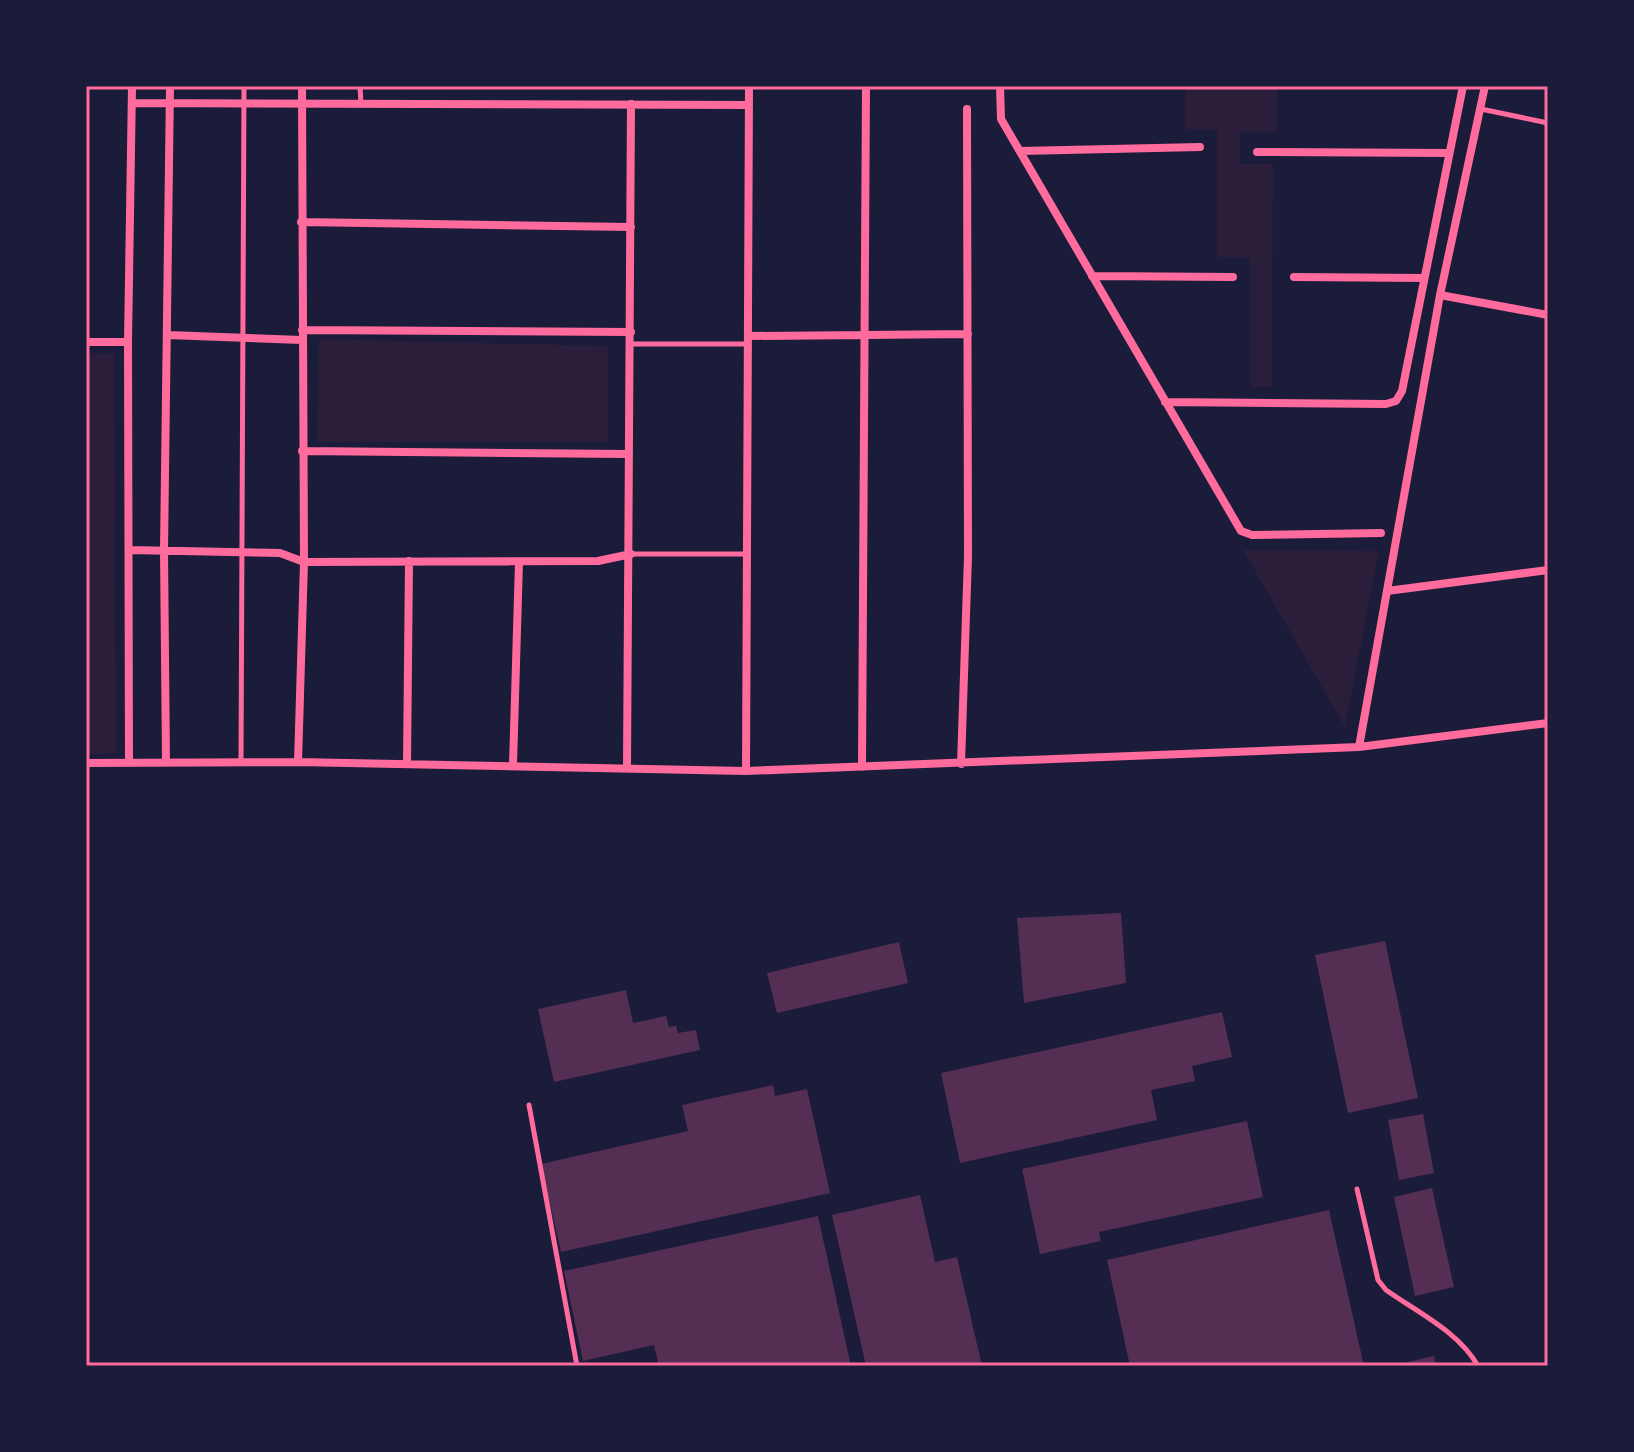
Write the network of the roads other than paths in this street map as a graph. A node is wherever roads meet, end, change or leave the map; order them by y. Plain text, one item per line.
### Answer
1 (132, 86) edge
2 (170, 86) edge
3 (244, 86) edge
4 (302, 86) edge
5 (360, 86) edge
6 (749, 86) edge
7 (866, 86) edge
8 (1000, 86) edge
9 (1463, 86) edge
10 (1485, 86) edge
11 (132, 103) junction
12 (170, 104) junction
13 (244, 104) junction
14 (302, 104) junction
15 (361, 104) junction
16 (631, 104) junction
17 (749, 105) junction
18 (967, 109) dead end
19 (1481, 109) junction
20 (1548, 123) edge
21 (1200, 147) dead end
22 (1020, 151) junction
23 (1257, 152) dead end
24 (1449, 153) junction
25 (301, 222) junction
26 (631, 227) junction
27 (1092, 276) junction
28 (1233, 277) dead end
29 (1294, 277) dead end
30 (1424, 278) junction
31 (1440, 295) junction
32 (1548, 315) edge
33 (302, 330) junction
34 (631, 332) junction
35 (968, 334) junction
36 (167, 335) junction
37 (866, 336) junction
38 (243, 338) junction
39 (302, 340) junction
40 (750, 340) junction
41 (86, 342) edge
42 (128, 342) junction
43 (630, 344) junction
44 (1165, 402) junction
45 (302, 451) junction
46 (628, 454) junction
47 (1381, 533) dead end
48 (129, 550) junction
49 (164, 550) junction
50 (243, 552) junction
51 (631, 554) junction
52 (749, 554) junction
53 (409, 561) junction
54 (304, 562) junction
55 (519, 562) junction
56 (1548, 570) edge
57 (1387, 591) junction
58 (1548, 723) edge
59 (1359, 747) junction
60 (129, 762) junction
61 (166, 762) junction
62 (298, 762) junction
63 (86, 763) edge
64 (241, 763) junction
65 (407, 764) junction
66 (961, 764) junction
67 (513, 765) junction
68 (862, 767) junction
69 (627, 768) junction
70 (746, 771) junction
71 (529, 1105) dead end
72 (1357, 1189) dead end
73 (577, 1366) edge
74 (1478, 1366) edge

1 - 11 street
2 - 12 street
3 - 13 lane
4 - 14 street
5 - 15 lane
6 - 17 street
7 - 37 street
8 - 22 street
9 - 24 street
10 - 19 street
11 - 12 street
11 - 42 street
12 - 13 street
12 - 36 street
13 - 14 street
13 - 38 lane
14 - 15 street
14 - 25 street
15 - 16 street
16 - 17 street
16 - 26 street
17 - 40 street
18 - 35 street
19 - 20 lane
19 - 31 street
21 - 22 street
22 - 27 street
23 - 24 street
24 - 30 street
25 - 26 street
25 - 33 street
26 - 34 street
27 - 28 street
27 - 44 street
29 - 30 street
30 - 44 street
31 - 32 street
31 - 57 street
33 - 34 street
33 - 39 street
34 - 43 street
35 - 37 street
35 - 66 street
36 - 38 street
36 - 49 street
37 - 40 street
37 - 68 street
38 - 39 street
38 - 50 lane
39 - 45 street
40 - 43 lane
40 - 52 street
41 - 42 street
42 - 48 street
43 - 46 street
44 - 47 street
45 - 46 street
45 - 54 street
46 - 51 street
48 - 49 street
48 - 60 street
49 - 50 street
49 - 61 street
50 - 54 street
50 - 64 lane
51 - 52 lane
51 - 55 street
51 - 69 street
52 - 70 street
53 - 54 street
53 - 55 street
53 - 65 street
54 - 62 street
55 - 67 street
56 - 57 street
57 - 59 street
58 - 59 street
59 - 66 street
60 - 61 street
60 - 63 street
61 - 64 street
62 - 64 street
62 - 65 street
65 - 67 street
66 - 68 street
67 - 69 street
68 - 70 street
69 - 70 street
71 - 73 lane
72 - 74 lane

